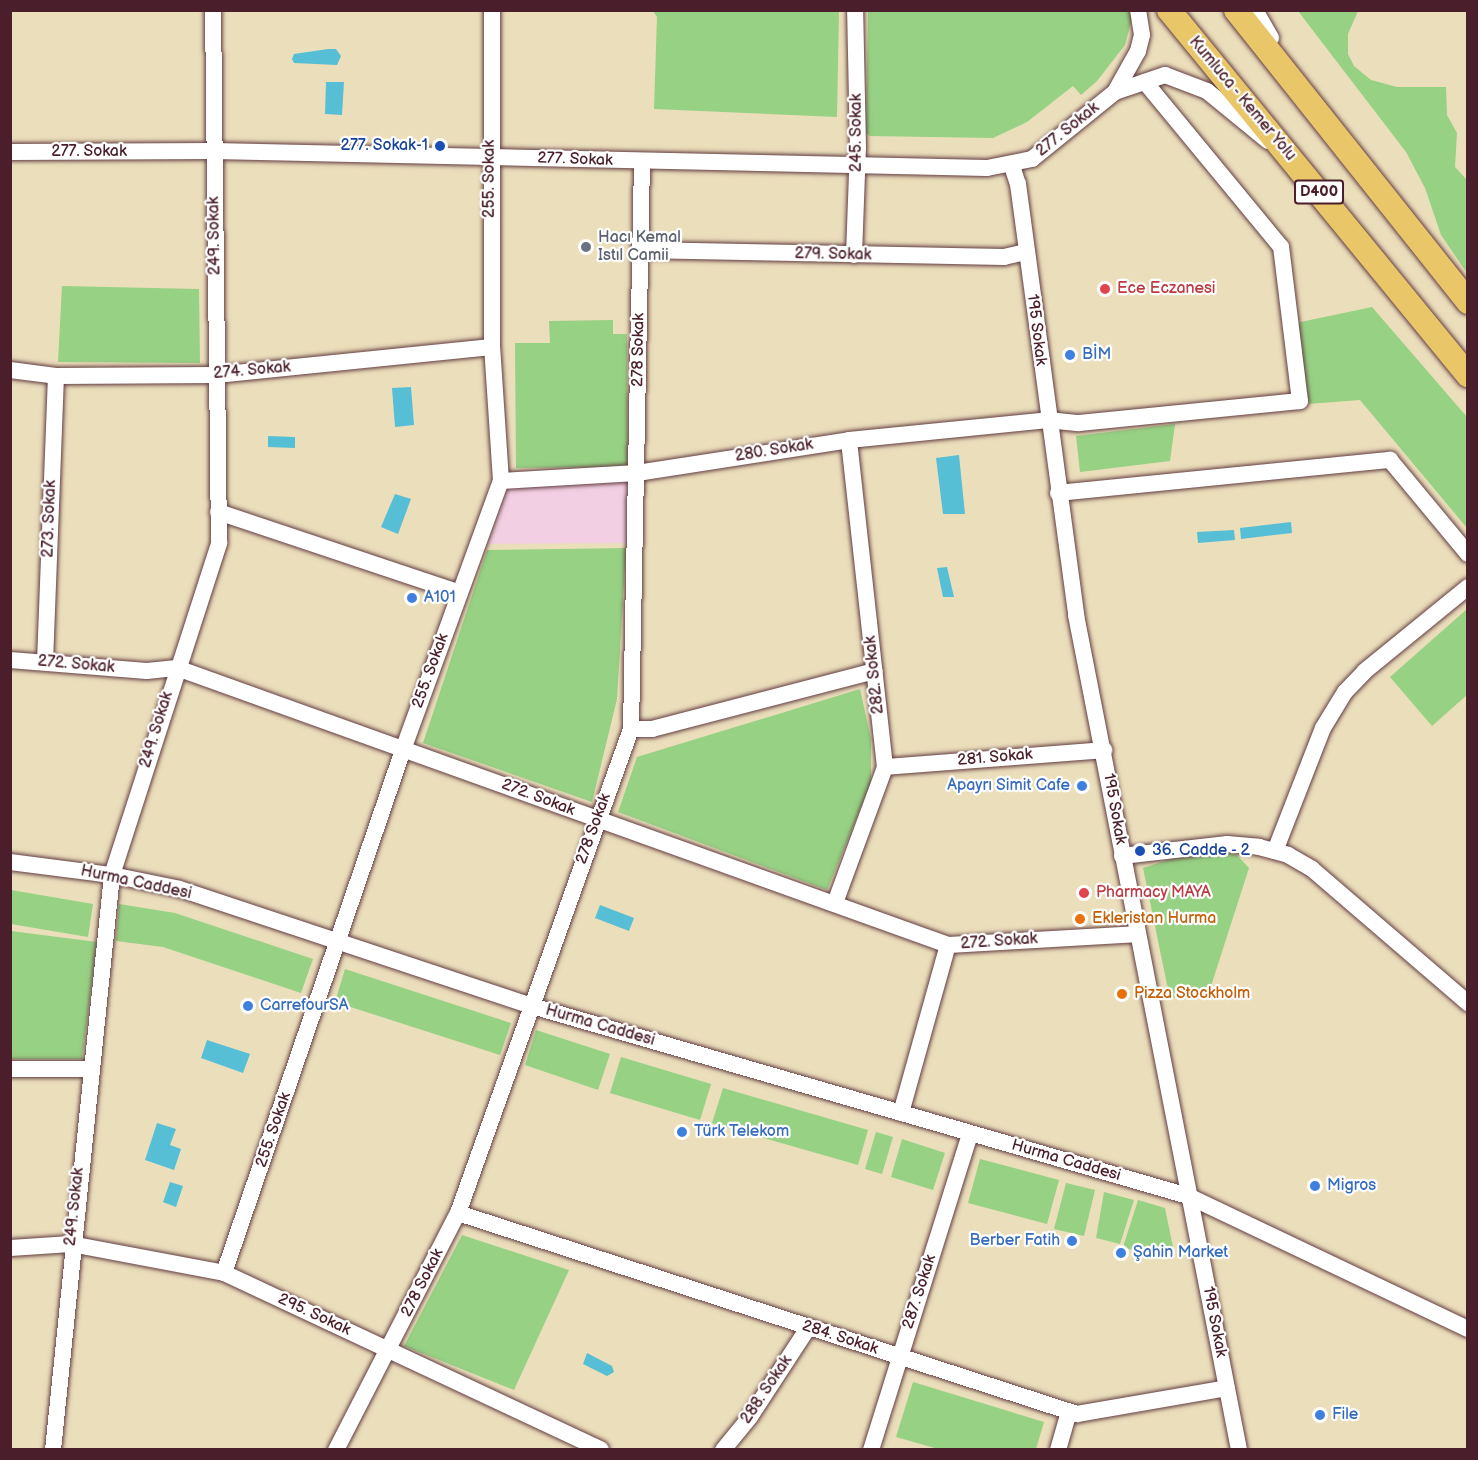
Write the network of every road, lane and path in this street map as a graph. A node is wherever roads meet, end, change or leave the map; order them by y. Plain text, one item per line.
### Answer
1 (213, 10) edge
2 (492, 10) edge
3 (855, 10) edge
4 (1138, 10) edge
5 (1169, 10) edge
6 (1236, 10) edge
7 (1255, 10) edge
8 (1282, 67) junction
9 (1145, 82) junction
10 (1115, 92) junction
11 (214, 151) junction
12 (10, 152) edge
13 (1285, 153) junction
14 (489, 157) junction
15 (642, 162) junction
16 (857, 166) junction
17 (1011, 166) junction
18 (640, 250) junction
19 (1026, 252) junction
20 (854, 255) junction
21 (1465, 298) edge
22 (1427, 328) junction
23 (492, 347) junction
24 (10, 370) edge
25 (216, 375) junction
26 (1467, 375) edge
27 (56, 376) junction
28 (1467, 383) edge
29 (1048, 420) junction
30 (849, 440) junction
31 (637, 473) junction
32 (501, 481) junction
33 (1058, 492) junction
34 (218, 512) junction
35 (1467, 554) edge
36 (1467, 587) edge
37 (460, 593) junction
38 (10, 660) edge
39 (45, 662) junction
40 (177, 668) junction
41 (875, 671) junction
42 (631, 729) junction
43 (404, 747) junction
44 (1104, 750) junction
45 (885, 767) junction
46 (597, 820) junction
47 (1275, 851) junction
48 (1122, 856) junction
49 (10, 862) edge
50 (112, 875) junction
51 (835, 903) junction
52 (1136, 934) junction
53 (338, 944) junction
54 (948, 945) junction
55 (1467, 1002) edge
56 (532, 1006) junction
57 (10, 1069) edge
58 (90, 1069) junction
59 (901, 1113) junction
60 (970, 1134) junction
61 (1188, 1196) junction
62 (458, 1213) junction
63 (71, 1244) junction
64 (10, 1248) edge
65 (224, 1273) junction
66 (808, 1328) junction
67 (1467, 1329) edge
68 (389, 1350) junction
69 (899, 1357) junction
70 (1227, 1388) junction
71 (1069, 1412) junction
72 (53, 1449) edge
73 (336, 1449) edge
74 (601, 1449) edge
75 (723, 1449) edge
76 (871, 1449) edge
77 (1058, 1449) edge
78 (1239, 1449) edge

1 - 11 street, 249. Sokak
2 - 14 street, 255. Sokak
3 - 16 street, 245. Sokak
4 - 10 street
5 - 13 highway, Kumluca - Kemer Yolu / D400
6 - 8 highway, D400
7 - 8 street
8 - 21 highway, D400
9 - 10 street
9 - 13 street
9 - 29 street, 280. Sokak
10 - 17 street, 277. Sokak
11 - 12 street, 277. Sokak
11 - 14 street, 277. Sokak
11 - 25 street, 249. Sokak
13 - 22 highway, Kumluca - Kemer Yolu / D400
14 - 15 street, 277. Sokak
14 - 23 street, 255. Sokak
15 - 16 street, 277. Sokak
15 - 18 street, 278 Sokak
16 - 17 street, 277. Sokak
16 - 20 street, 245. Sokak
17 - 19 street, 195 Sokak
18 - 20 street, 279. Sokak
18 - 31 street, 278 Sokak
19 - 20 street, 279. Sokak
19 - 29 street, 195 Sokak
22 - 26 highway, Kumluca - Kemer Yolu / D400
22 - 28 highway, Kumluca - Kemer Yolu / D400
23 - 25 street, 274. Sokak
23 - 32 street, 255. Sokak
24 - 27 street, 274. Sokak
25 - 27 street, 274. Sokak
25 - 34 street, 249. Sokak
27 - 39 street, 273. Sokak
29 - 30 street, 280. Sokak
29 - 33 street, 195 Sokak
30 - 31 street, 280. Sokak
30 - 41 street, 282. Sokak
31 - 32 street, 280. Sokak
31 - 42 street, 278 Sokak
32 - 37 street, 255. Sokak
33 - 35 street
33 - 44 street, 195 Sokak
34 - 37 street
34 - 40 street, 249. Sokak
36 - 47 street
37 - 43 street, 255. Sokak
38 - 39 street, 272. Sokak
39 - 40 street, 272. Sokak
40 - 43 street, 272. Sokak
40 - 50 street, 249. Sokak
41 - 42 street
41 - 45 street, 282. Sokak
42 - 46 street, 278 Sokak
43 - 46 street, 272. Sokak
43 - 53 street, 255. Sokak
44 - 45 street, 281. Sokak
44 - 48 street, 195 Sokak
45 - 51 street, 282. Sokak
46 - 51 street, 272. Sokak
46 - 56 street, 278 Sokak
47 - 48 street
47 - 55 street
48 - 52 street, 195 Sokak
49 - 50 street, Hurma Caddesi
50 - 53 street, Hurma Caddesi
50 - 58 street, 249. Sokak
51 - 54 street, 272. Sokak
52 - 54 street, 272. Sokak
52 - 61 street, 195 Sokak
53 - 56 street, Hurma Caddesi
53 - 65 street, 255. Sokak
54 - 59 street
56 - 59 street, Hurma Caddesi
56 - 62 street, 278 Sokak
57 - 58 street
58 - 63 street, 249. Sokak
59 - 60 street, Hurma Caddesi
60 - 61 street, Hurma Caddesi
60 - 69 street, 287. Sokak
61 - 67 street, Hurma Caddesi
61 - 70 street, 195 Sokak
62 - 66 street, 284. Sokak
62 - 68 street, 278 Sokak
63 - 64 street, 295. Sokak
63 - 65 street, 295. Sokak
63 - 72 street, 249. Sokak
65 - 68 street, 295. Sokak
66 - 69 street, 284. Sokak
66 - 75 street, 288. Sokak
68 - 73 street, 278 Sokak
68 - 74 street, 295. Sokak
69 - 71 street, 284. Sokak
69 - 76 street, 287. Sokak
70 - 71 street, 284. Sokak
70 - 78 street, 195 Sokak
71 - 77 street

